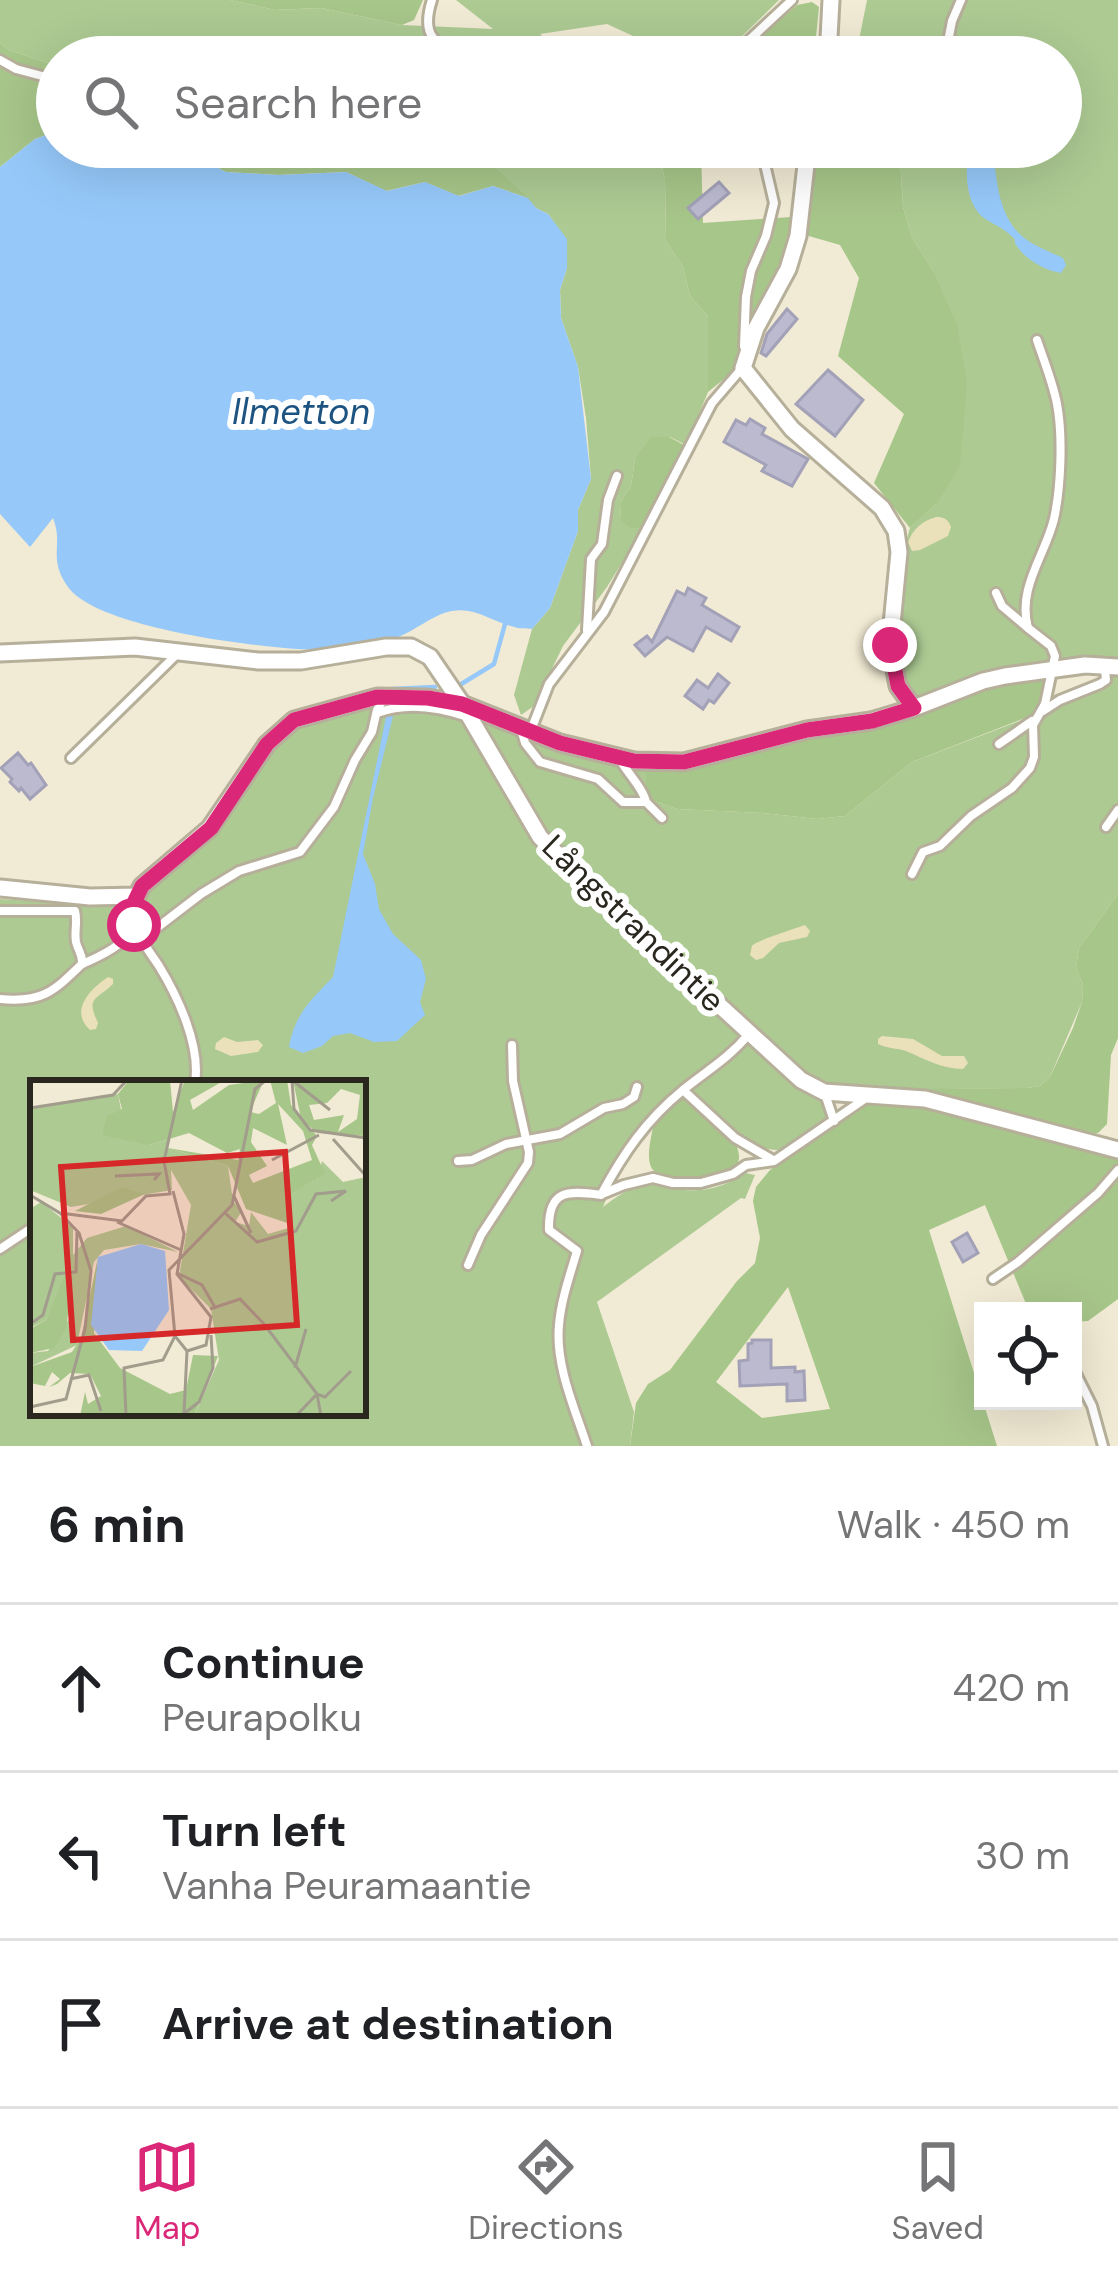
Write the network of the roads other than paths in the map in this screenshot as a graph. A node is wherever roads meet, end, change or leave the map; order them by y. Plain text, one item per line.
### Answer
1 (432, 0) edge
2 (792, 0) edge
3 (831, 0) edge
4 (961, 0) edge
5 (431, 36) edge
6 (753, 36) edge
7 (830, 36) edge
8 (949, 36) edge
9 (0, 60) edge
10 (36, 74) edge
11 (765, 168) edge
12 (806, 168) edge
13 (1037, 340) dead end
14 (743, 368) junction
15 (616, 476) dead end
16 (996, 593) dead end
17 (1028, 628) junction
18 (586, 632) junction
19 (181, 652) junction
20 (0, 653) edge
21 (1113, 666) edge
22 (1054, 670) junction
23 (385, 698) junction
24 (914, 708) junction
25 (466, 711) junction
26 (376, 714) junction
27 (1037, 716) junction
28 (526, 730) junction
29 (999, 744) dead end
30 (619, 757) junction
31 (71, 758) dead end
32 (646, 802) junction
33 (1118, 810) edge
34 (662, 818) dead end
35 (1106, 827) dead end
36 (912, 874) dead end
37 (0, 888) edge
38 (137, 896) junction
39 (0, 911) edge
40 (133, 936) junction
41 (82, 964) junction
42 (0, 999) edge
43 (748, 1034) junction
44 (512, 1045) dead end
45 (196, 1080) edge
46 (637, 1088) dead end
47 (683, 1090) junction
48 (824, 1092) junction
49 (869, 1096) junction
50 (834, 1120) junction
51 (526, 1141) junction
52 (745, 1144) junction
53 (1118, 1150) edge
54 (458, 1161) dead end
55 (774, 1161) junction
56 (746, 1165) junction
57 (1118, 1170) edge
58 (601, 1195) junction
59 (30, 1229) edge
60 (0, 1249) edge
61 (469, 1265) dead end
62 (993, 1279) dead end
63 (1082, 1387) edge
64 (587, 1446) edge
65 (1103, 1446) edge

1 - 5 lane
2 - 6 lane
3 - 7 street
4 - 8 lane
9 - 10 lane
11 - 14 lane
12 - 14 street
13 - 17 lane
14 - 18 lane
14 - 24 street
15 - 18 lane
16 - 17 lane
17 - 22 lane
18 - 28 lane
19 - 20 street, Långstrandintie
19 - 25 street, Långstrandintie
19 - 31 lane
21 - 22 street
21 - 27 lane
22 - 24 street
22 - 27 lane
23 - 25 street
23 - 26 lane
23 - 38 street
24 - 30 street
25 - 26 lane
25 - 28 street
25 - 43 street, Långstrandintie
26 - 40 lane
27 - 29 lane
27 - 36 lane
28 - 30 street
28 - 32 lane
30 - 32 lane
32 - 34 lane
33 - 35 lane
37 - 38 street
38 - 40 lane
39 - 41 lane
40 - 41 lane
40 - 45 lane
41 - 42 lane
43 - 47 lane
43 - 48 street, Långstrandintie
44 - 51 lane
46 - 51 lane
47 - 52 lane
47 - 58 lane
48 - 49 street
48 - 50 lane
49 - 50 lane
49 - 53 street
50 - 55 lane
51 - 54 lane
51 - 61 lane
52 - 55 lane
52 - 56 lane
55 - 56 lane
56 - 58 lane
57 - 62 lane
58 - 64 lane
59 - 60 lane
63 - 65 lane

